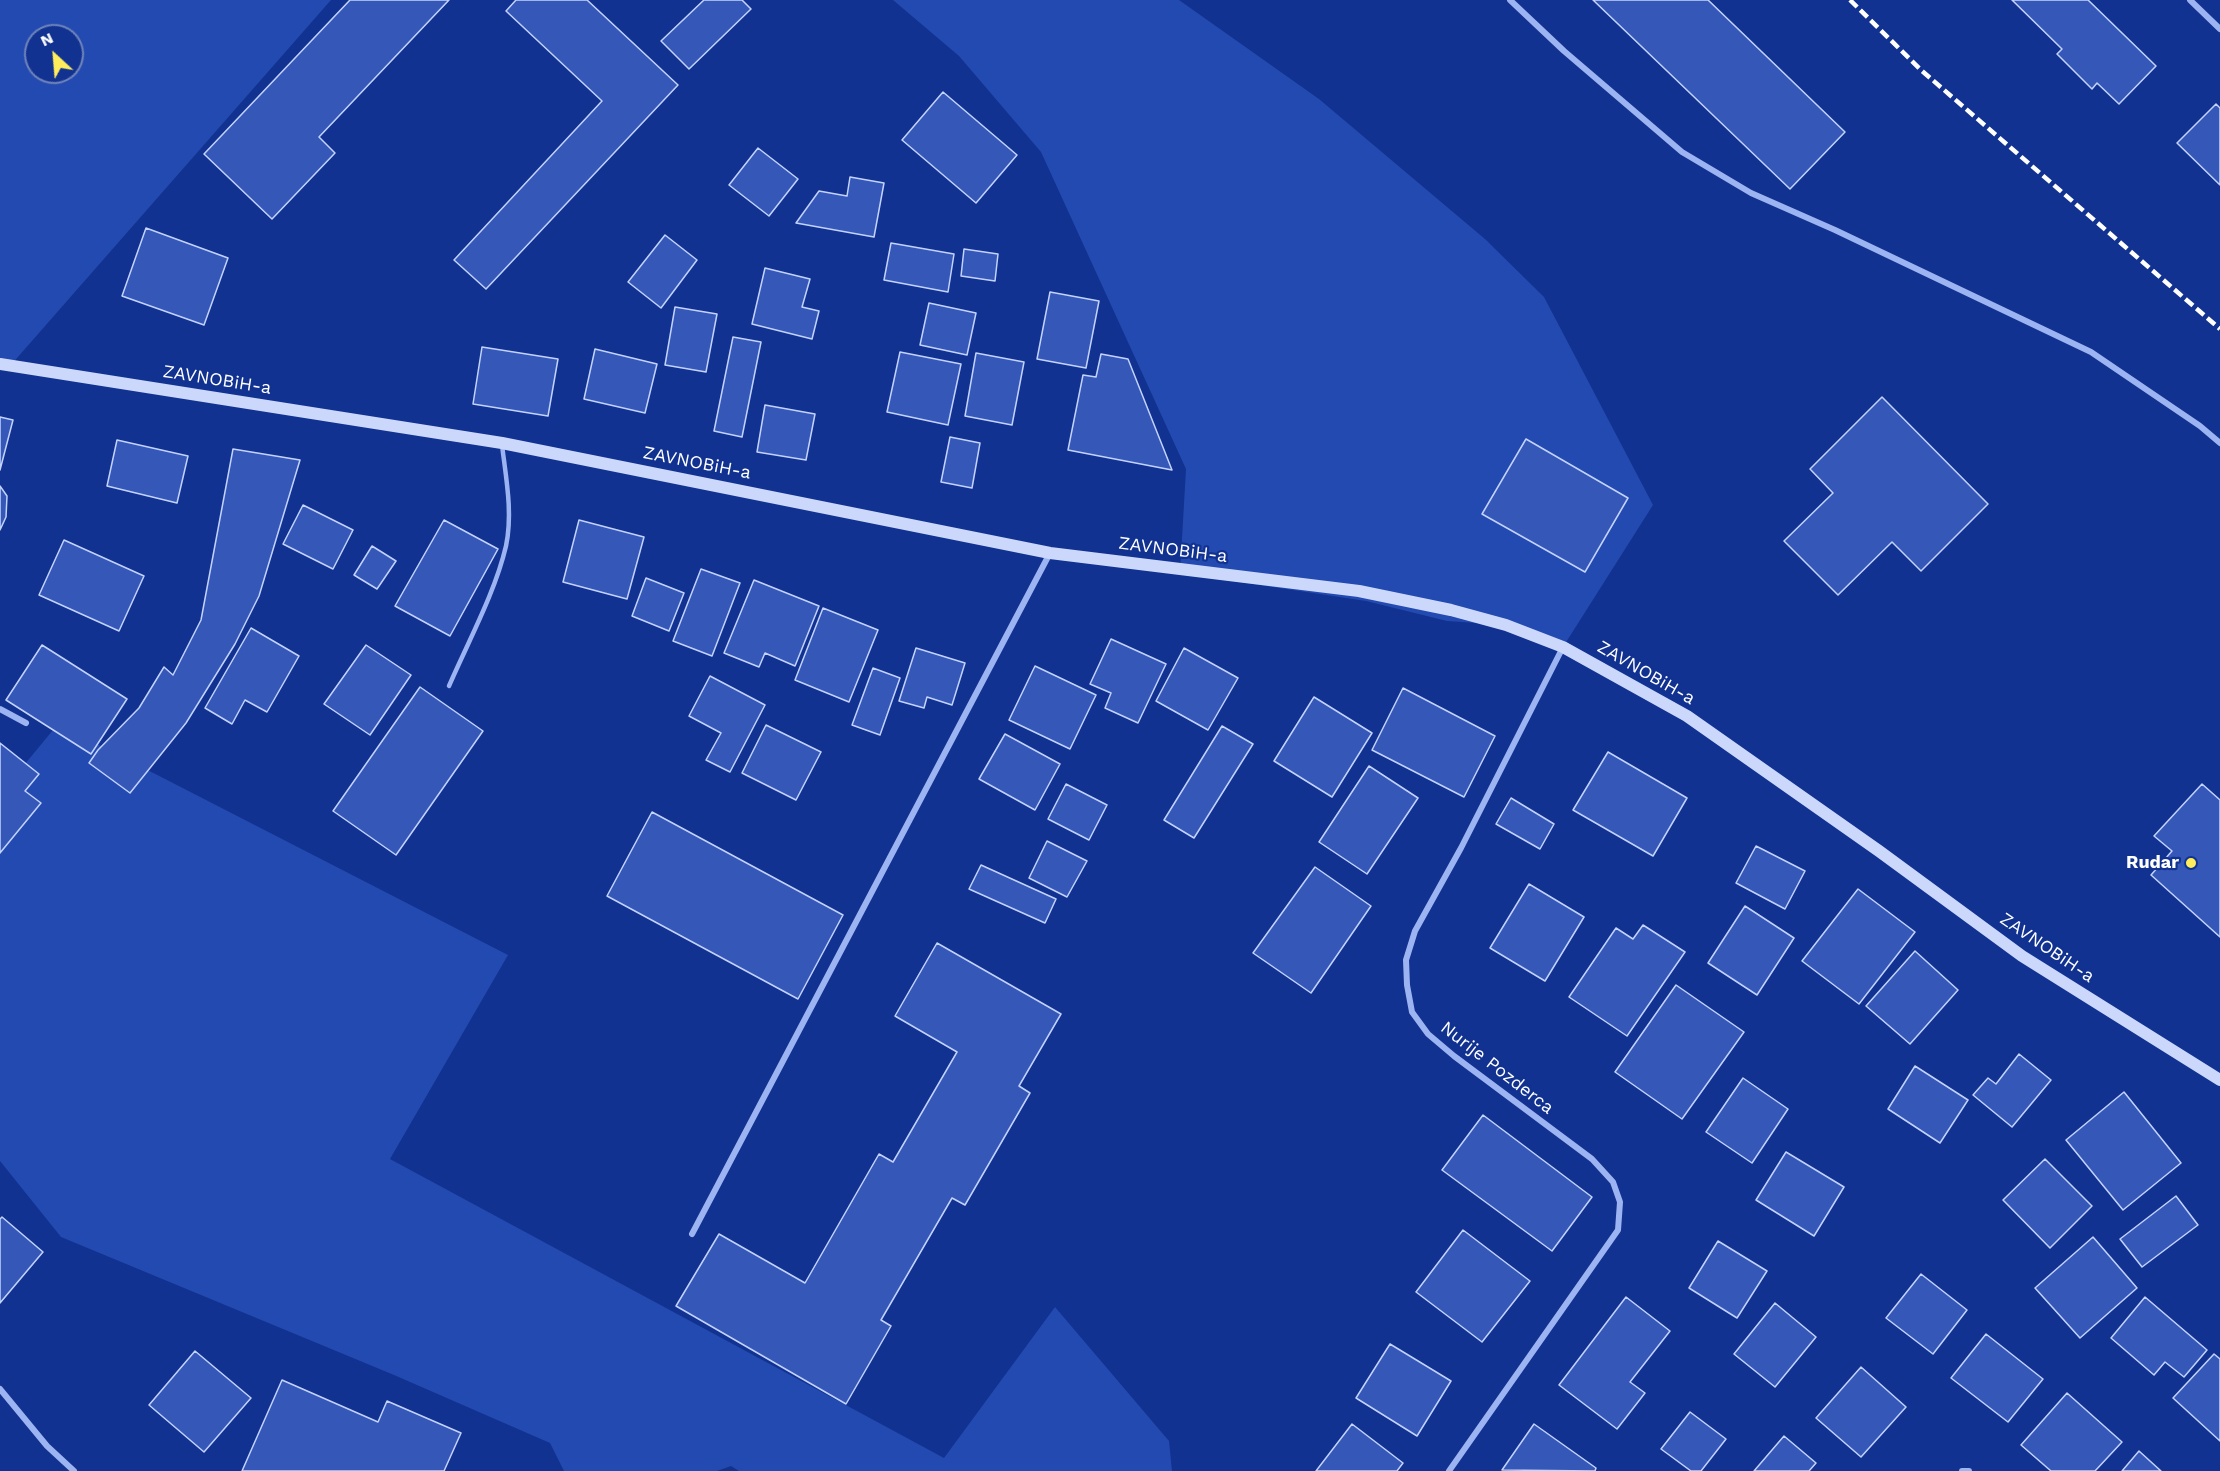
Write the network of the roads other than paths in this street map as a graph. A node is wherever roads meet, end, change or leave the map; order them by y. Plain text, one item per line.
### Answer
1 (1510, 0) edge
2 (2190, 0) edge
3 (2220, 29) edge
4 (0, 364) edge
5 (502, 443) junction
6 (2220, 443) edge
7 (1050, 553) junction
8 (1563, 647) junction
9 (449, 686) dead end
10 (0, 709) edge
11 (26, 723) dead end
12 (2220, 1080) edge
13 (692, 1234) dead end
14 (0, 1389) edge
15 (74, 1471) edge
16 (1449, 1471) edge
17 (1962, 1471) edge
18 (1969, 1471) edge

1 - 6 street
2 - 3 street
4 - 5 main road, ZAVNOBiH-a
5 - 7 main road, ZAVNOBiH-a
5 - 9 lane
7 - 8 main road, ZAVNOBiH-a
7 - 13 street
8 - 12 main road, ZAVNOBiH-a
8 - 16 street, Nurije Pozderca
10 - 11 street
14 - 15 street
17 - 18 street

